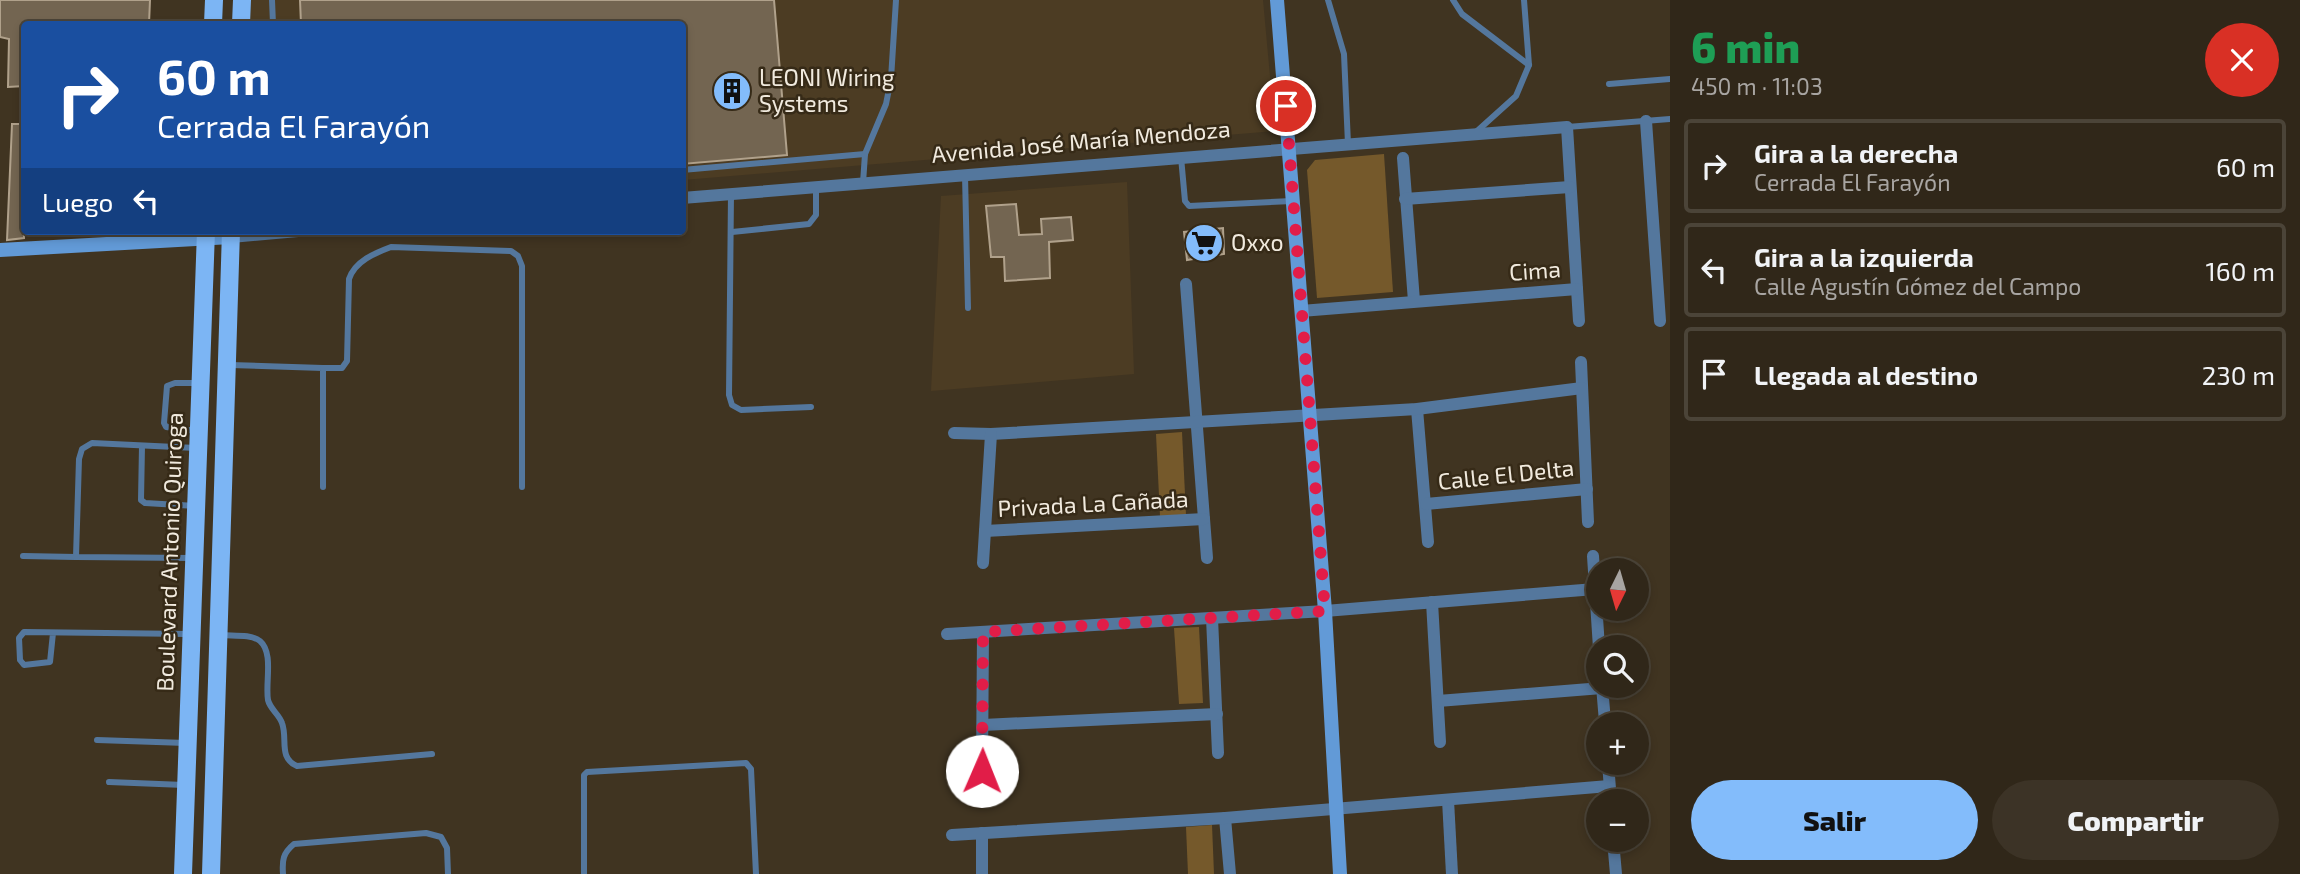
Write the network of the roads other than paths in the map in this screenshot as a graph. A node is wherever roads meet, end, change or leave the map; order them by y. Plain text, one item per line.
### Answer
1 (214, 0) edge
2 (242, 0) edge
3 (272, 0) edge
4 (896, 0) edge
5 (1278, 0) edge
6 (1328, 0) edge
7 (1452, 0) edge
8 (1524, 0) edge
9 (213, 21) edge
10 (242, 21) edge
11 (274, 21) edge
12 (1529, 65) junction
13 (1670, 79) edge
14 (1609, 84) dead end
15 (1670, 119) edge
16 (1646, 121) junction
17 (1567, 127) junction
18 (1473, 134) junction
19 (1349, 144) junction
20 (1289, 148) junction
21 (865, 154) junction
22 (1181, 157) junction
23 (1403, 158) dead end
24 (686, 170) edge
25 (965, 175) junction
26 (863, 183) junction
27 (816, 187) junction
28 (1570, 187) junction
29 (732, 194) junction
30 (686, 198) edge
31 (1405, 199) junction
32 (1294, 201) junction
33 (732, 232) junction
34 (193, 235) edge
35 (206, 235) edge
36 (231, 235) edge
37 (0, 250) edge
38 (1186, 284) dead end
39 (1577, 289) junction
40 (1414, 301) junction
41 (968, 308) dead end
42 (1301, 311) junction
43 (1578, 321) dead end
44 (1660, 321) dead end
45 (1581, 362) dead end
46 (227, 365) junction
47 (323, 368) junction
48 (200, 384) junction
49 (1582, 388) junction
50 (811, 407) dead end
51 (1417, 409) junction
52 (1310, 414) junction
53 (1197, 422) junction
54 (954, 433) dead end
55 (990, 434) junction
56 (198, 440) junction
57 (142, 446) junction
58 (522, 486) dead end
59 (323, 487) dead end
60 (1587, 489) junction
61 (1426, 504) junction
62 (196, 506) junction
63 (1204, 519) junction
64 (1588, 522) dead end
65 (985, 531) junction
66 (1428, 542) dead end
67 (23, 556) dead end
68 (76, 557) junction
69 (194, 558) junction
70 (1206, 558) dead end
71 (983, 563) dead end
72 (1586, 590) edge
73 (1432, 603) junction
74 (1325, 611) junction
75 (1212, 618) junction
76 (983, 632) junction
77 (53, 633) junction
78 (191, 634) junction
79 (947, 634) dead end
80 (220, 635) junction
81 (1586, 688) edge
82 (1438, 701) junction
83 (1217, 714) junction
84 (983, 725) junction
85 (97, 740) dead end
86 (1440, 743) dead end
87 (187, 744) junction
88 (432, 754) dead end
89 (1218, 754) dead end
90 (982, 771) dead end
91 (1609, 775) edge
92 (109, 782) dead end
93 (186, 785) junction
94 (1609, 786) junction
95 (1609, 789) edge
96 (1448, 800) junction
97 (1336, 808) junction
98 (1225, 817) junction
99 (982, 833) junction
100 (953, 835) dead end
101 (1615, 852) edge
102 (183, 874) edge
103 (211, 874) edge
104 (283, 874) edge
105 (448, 874) edge
106 (584, 874) edge
107 (756, 874) edge
108 (982, 874) edge
109 (1230, 874) edge
110 (1340, 874) edge
111 (1452, 874) edge
112 (1616, 874) edge

1 - 9 main road
2 - 10 main road
3 - 11 lane
4 - 21 lane
5 - 20 street
6 - 19 lane
7 - 12 lane
8 - 12 lane
12 - 18 lane
13 - 14 lane
15 - 16 lane
16 - 17 lane
16 - 44 street
17 - 18 street, Avenida José María Mendoza
17 - 28 street, Cima
18 - 19 street, Avenida José María Mendoza
19 - 20 street, Avenida José María Mendoza
20 - 22 street, Avenida José María Mendoza
20 - 32 street
21 - 24 lane
21 - 26 lane
22 - 25 street, Avenida José María Mendoza
22 - 32 lane
23 - 31 street
25 - 26 street, Avenida José María Mendoza
25 - 41 lane
26 - 27 street, Avenida José María Mendoza
27 - 29 street, Avenida José María Mendoza
27 - 33 lane
28 - 31 street
28 - 39 street, Cima
29 - 30 street, Avenida José María Mendoza
29 - 33 lane
31 - 40 street
32 - 42 street
33 - 50 lane
34 - 37 street
35 - 48 main road, Boulevard Antonio Quiroga
36 - 46 main road
38 - 53 street, Privada La Cañada
39 - 40 street, Cima
39 - 43 street
40 - 42 street, Cima
42 - 52 street
45 - 49 street, Calle El Delta
46 - 47 lane
46 - 80 main road
47 - 58 lane
47 - 59 lane
48 - 56 main road, Boulevard Antonio Quiroga
48 - 56 lane
49 - 51 street
49 - 60 street, Calle El Delta
51 - 52 street
51 - 61 street, Calle El Delta
52 - 53 street
52 - 74 street
53 - 55 street
53 - 63 street, Privada La Cañada
54 - 55 street
55 - 65 street, Privada La Cañada
56 - 57 lane
56 - 62 main road, Boulevard Antonio Quiroga
57 - 62 lane
57 - 68 lane
60 - 61 street, Calle El Delta
60 - 64 street
61 - 66 street
62 - 69 main road, Boulevard Antonio Quiroga
63 - 65 street, Privada La Cañada
63 - 70 street, Privada La Cañada
65 - 71 street, Privada La Cañada
67 - 68 lane
68 - 69 lane
69 - 78 main road, Boulevard Antonio Quiroga
72 - 73 street
73 - 74 street
73 - 82 street
74 - 75 street
74 - 97 street
75 - 76 street
75 - 83 street
76 - 79 street
76 - 84 street
77 - 77 lane
77 - 78 lane
78 - 87 main road, Boulevard Antonio Quiroga
80 - 88 lane
80 - 103 main road
81 - 82 street
82 - 86 street
83 - 84 street
83 - 89 street
84 - 90 street
85 - 87 lane
87 - 93 main road, Boulevard Antonio Quiroga
91 - 94 street
92 - 93 lane
93 - 102 main road, Boulevard Antonio Quiroga
94 - 95 street
94 - 96 street
96 - 97 street
96 - 111 street
97 - 98 street
97 - 110 street
98 - 99 street
98 - 109 street
99 - 100 street
99 - 108 street
101 - 112 street
104 - 105 lane
106 - 107 lane

